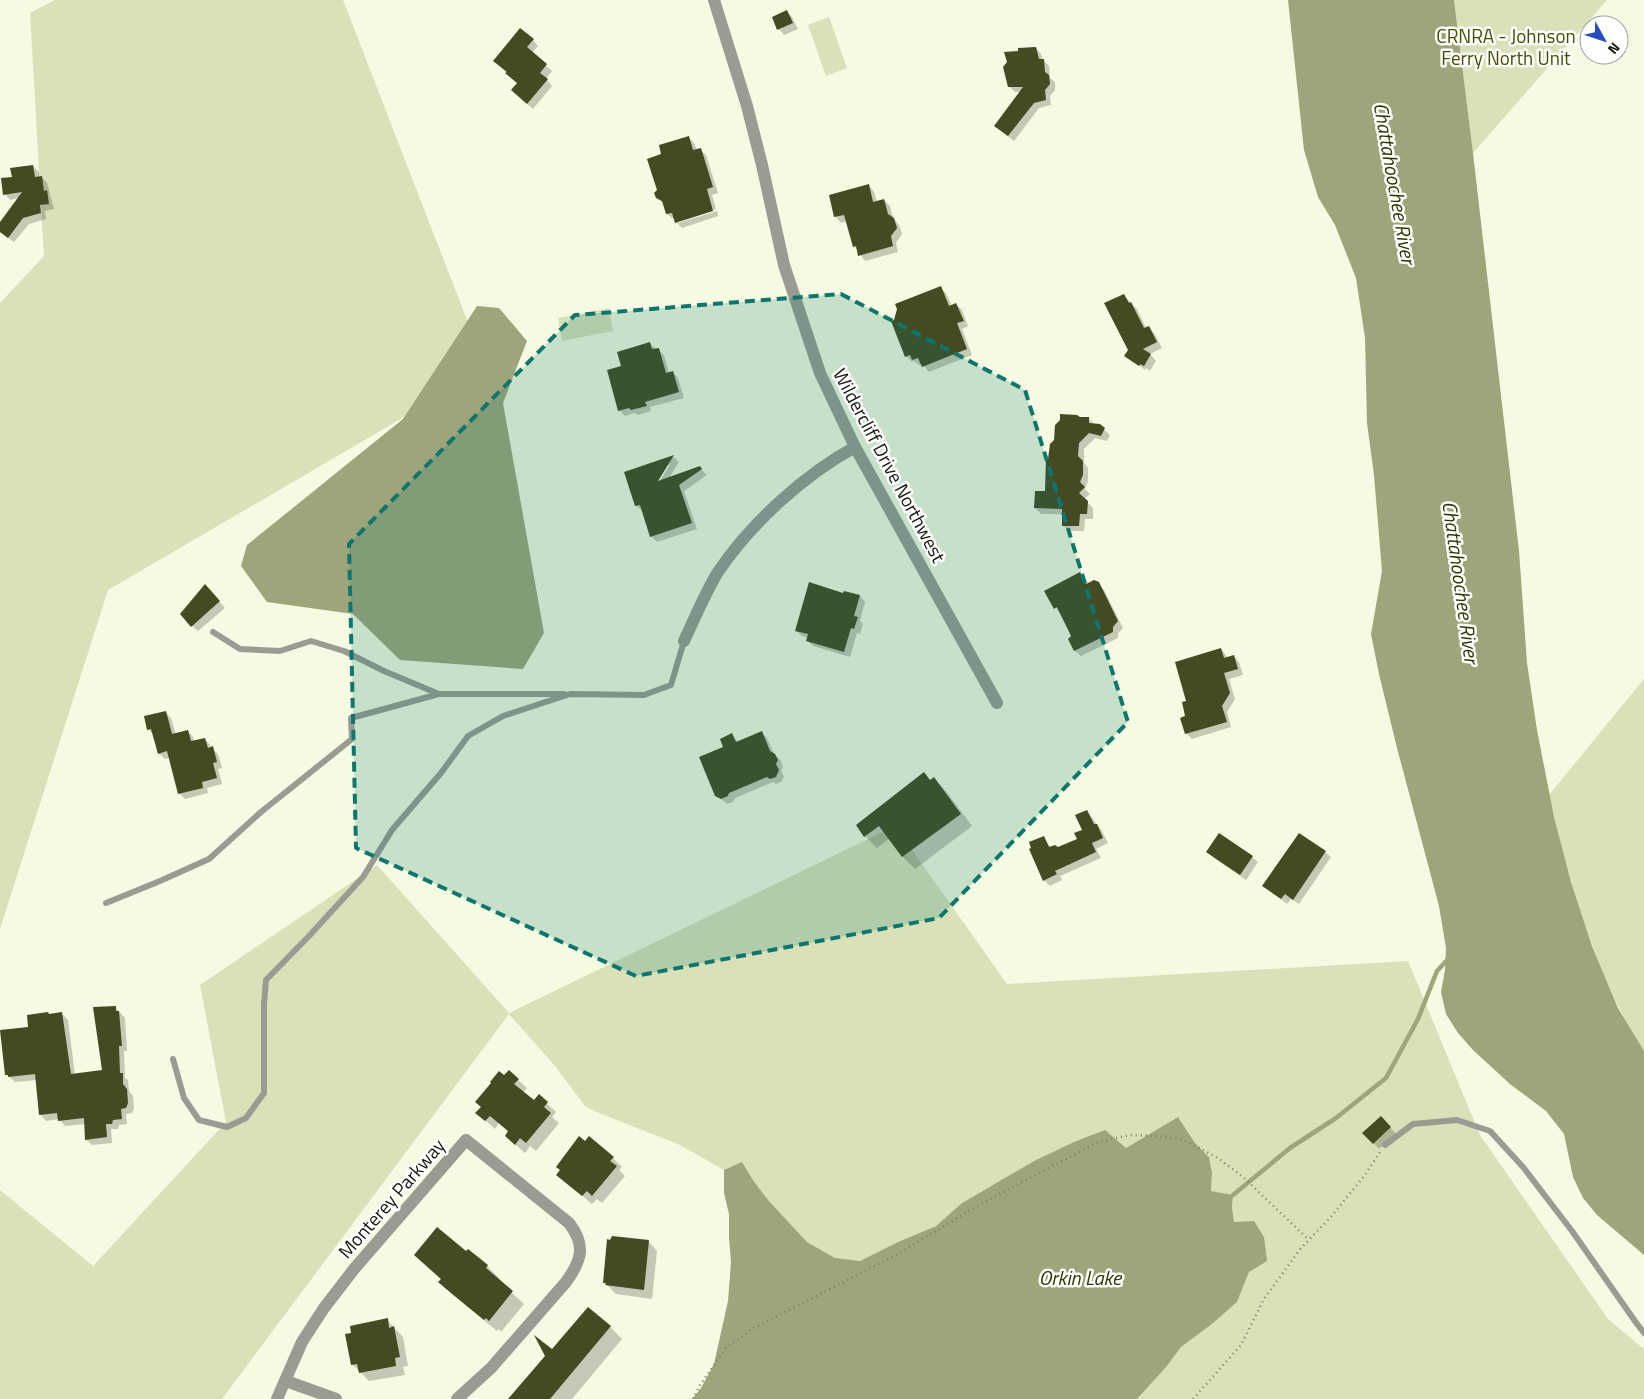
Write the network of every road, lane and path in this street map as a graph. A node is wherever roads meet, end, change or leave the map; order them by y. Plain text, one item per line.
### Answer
1 (714, 0) edge
2 (855, 447) junction
3 (213, 632) dead end
4 (684, 641) joint
5 (439, 694) junction
6 (570, 694) junction
7 (997, 703) dead end
8 (106, 902) dead end
9 (173, 1059) dead end
10 (1385, 1145) joint
11 (1309, 1240) junction
12 (1644, 1333) edge
13 (286, 1382) junction
14 (277, 1399) edge
15 (336, 1399) edge
16 (457, 1399) edge
17 (693, 1399) edge
18 (1193, 1399) edge

1 - 2 street, Wildercliff Drive Northwest
2 - 4 street
2 - 7 street, Wildercliff Drive Northwest
3 - 5 lane
4 - 6 lane
5 - 6 lane
5 - 8 lane
6 - 9 lane
10 - 11 path
10 - 12 lane
11 - 17 path
11 - 18 path
13 - 14 street, Monterey Parkway
13 - 15 street
13 - 16 street, Monterey Parkway

